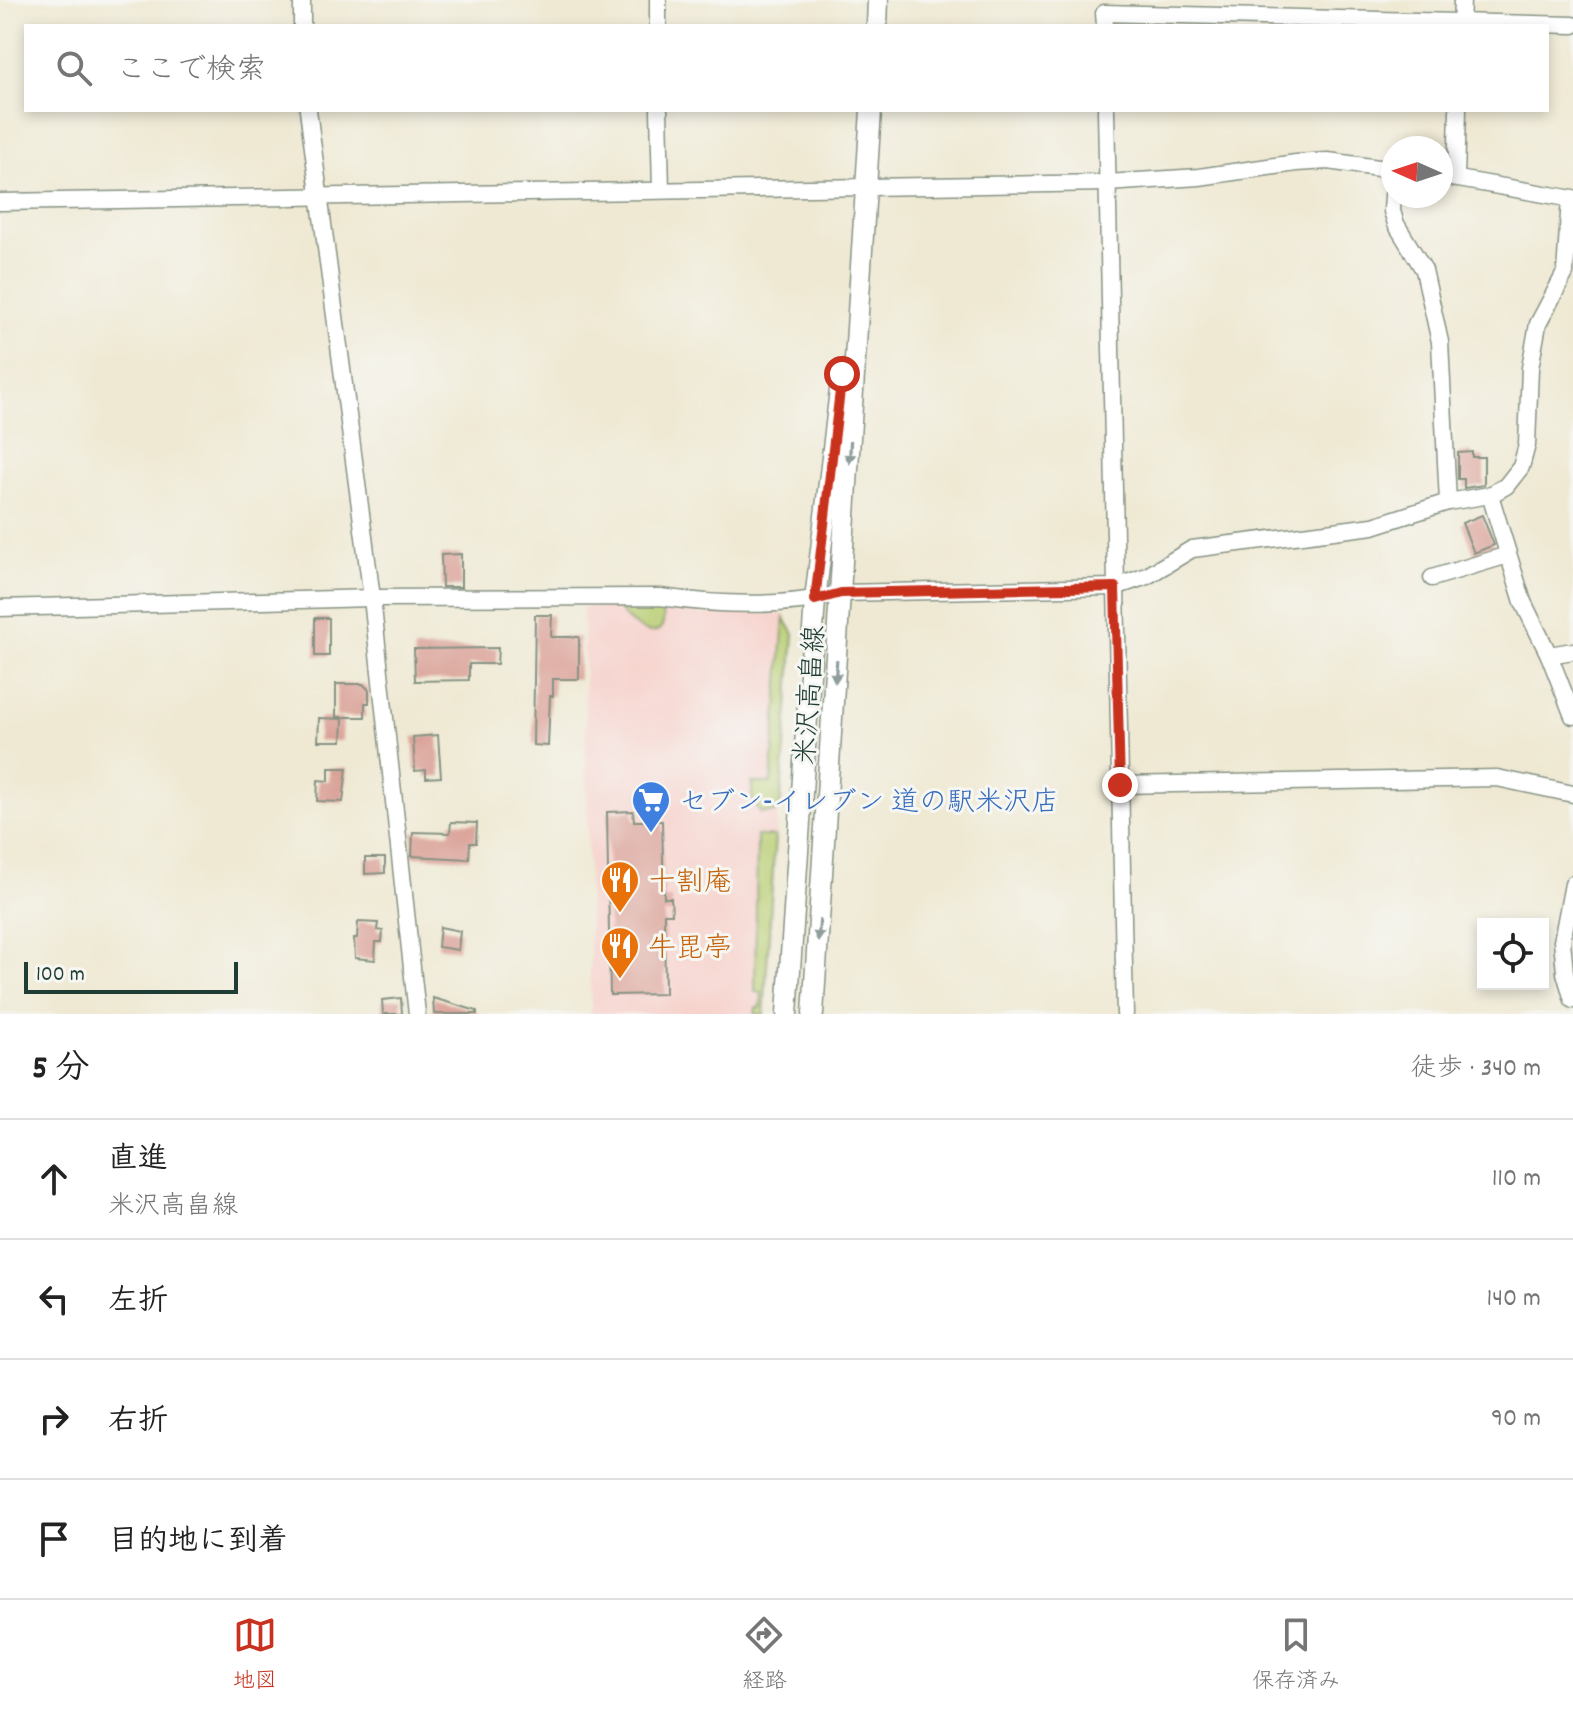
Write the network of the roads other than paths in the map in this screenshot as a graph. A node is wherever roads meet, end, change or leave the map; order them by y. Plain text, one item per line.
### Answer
1 (302, 0) edge
2 (658, 0) edge
3 (878, 0) edge
4 (1462, 0) edge
5 (302, 24) edge
6 (658, 24) edge
7 (877, 24) edge
8 (1105, 24) edge
9 (1461, 24) edge
10 (1549, 25) edge
11 (1573, 25) edge
12 (308, 112) edge
13 (659, 112) edge
14 (871, 112) edge
15 (1106, 112) edge
16 (1458, 112) edge
17 (1453, 144) edge
18 (1381, 168) edge
19 (1453, 178) edge
20 (1107, 183) junction
21 (866, 186) junction
22 (661, 189) junction
23 (319, 197) junction
24 (1572, 199) edge
25 (0, 202) edge
26 (1392, 208) edge
27 (1490, 495) junction
28 (1448, 502) junction
29 (1508, 555) junction
30 (1432, 578) dead end
31 (1115, 587) junction
32 (841, 593) junction
33 (372, 598) junction
34 (815, 600) junction
35 (0, 608) edge
36 (1573, 651) edge
37 (1549, 655) junction
38 (1573, 716) edge
39 (1120, 785) junction
40 (1573, 794) edge
41 (1573, 884) edge
42 (1573, 1000) edge
43 (417, 1014) edge
44 (787, 1014) edge
45 (813, 1014) edge
46 (1125, 1014) edge

1 - 5 street
2 - 6 street
3 - 7 main road
4 - 9 street
8 - 9 street
10 - 11 street
12 - 23 street
13 - 22 street
14 - 21 main road, 米沢高畠線
15 - 20 street
16 - 17 street
18 - 20 street
19 - 24 street
20 - 21 street
20 - 31 street
21 - 22 street
21 -> 32 main road, 米沢高畠線
21 - 34 main road, 米沢高畠線
22 - 23 street
23 - 25 street
23 - 33 street
24 - 27 street
26 - 28 street
27 - 28 street
27 - 29 street
28 - 31 street
29 - 30 street
29 - 37 street
31 - 32 street
31 - 39 street
32 - 34 street
32 -> 45 main road, 米沢高畠線
33 - 34 street
33 - 35 street
33 - 43 street
34 - 44 main road, 米沢高畠線
36 - 37 street
37 - 38 street
39 - 40 street
39 - 46 street
41 - 42 street

